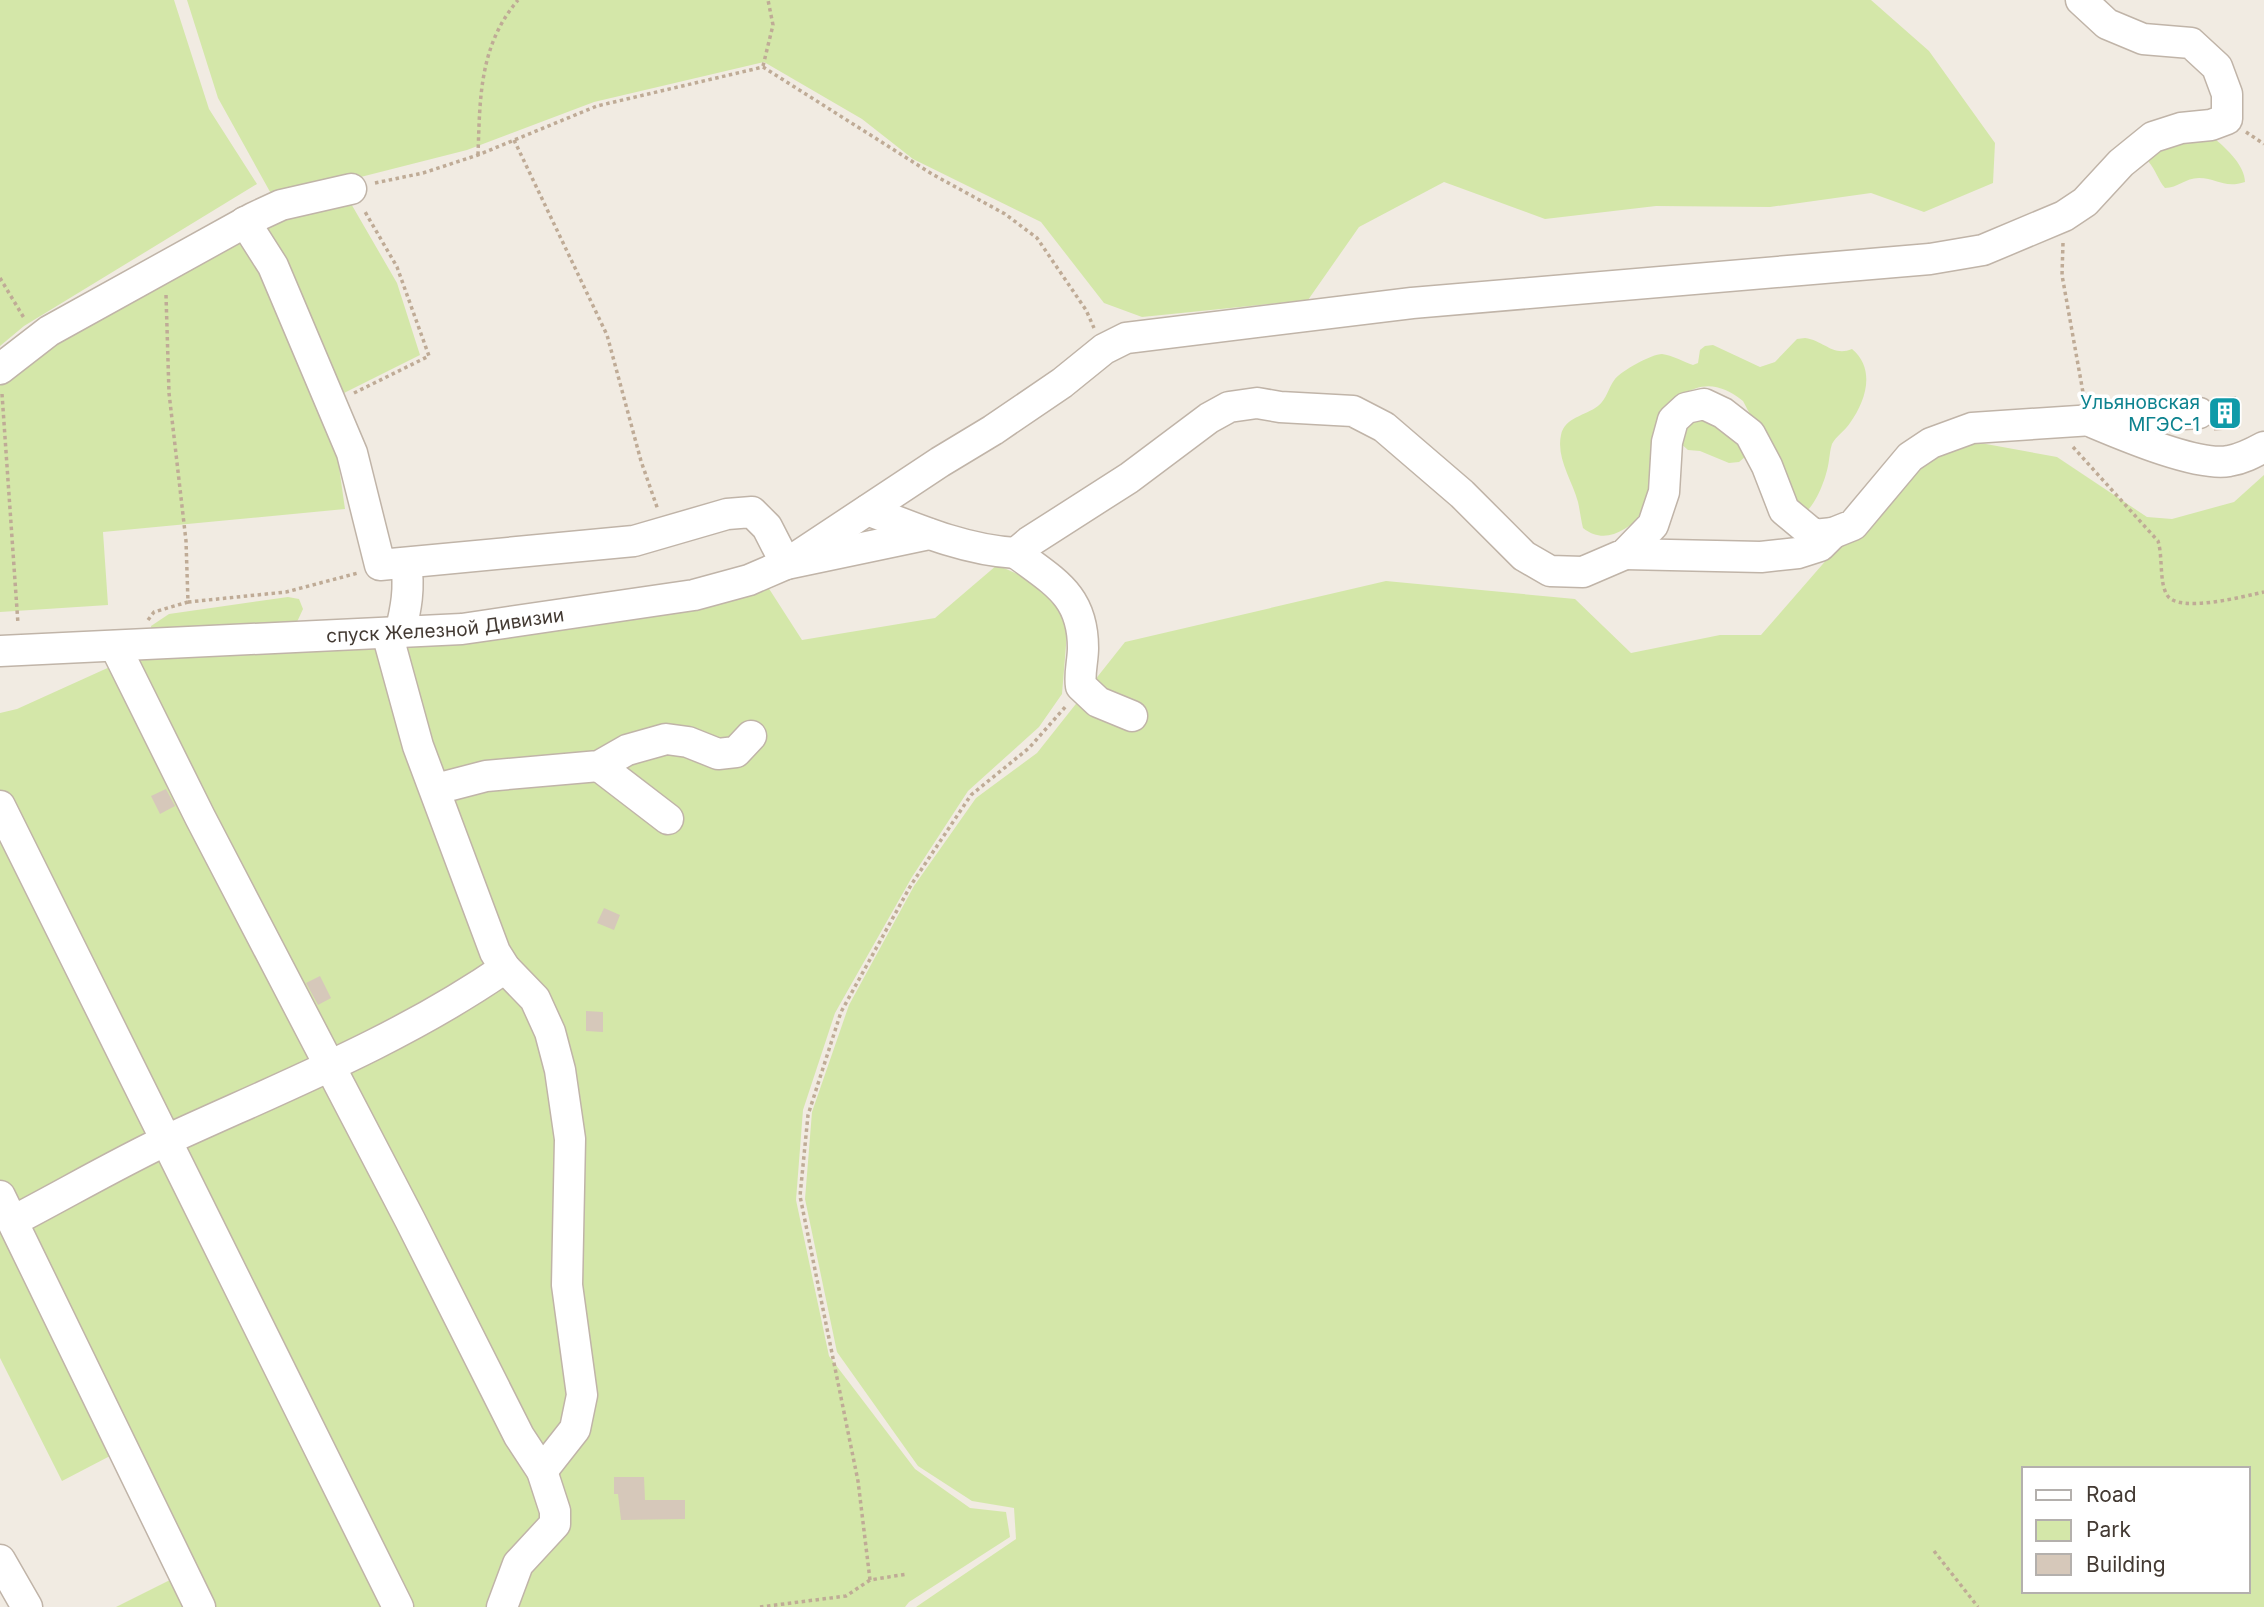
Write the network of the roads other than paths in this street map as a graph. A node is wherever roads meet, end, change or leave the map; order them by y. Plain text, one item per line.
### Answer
1 (2081, 0) edge
2 (351, 189) road end
3 (245, 222) junction
4 (0, 369) edge
5 (2199, 413) dead end
6 (2088, 421) junction
7 (2264, 447) edge
8 (868, 510) junction
9 (1833, 533) junction
10 (929, 534) junction
11 (1016, 553) junction
12 (1625, 554) junction
13 (786, 564) junction
14 (393, 565) junction
15 (393, 633) junction
16 (115, 646) junction
17 (10, 651) edge
18 (1132, 716) dead end
19 (751, 736) dead end
20 (599, 766) junction
21 (436, 789) junction
22 (0, 806) edge
23 (668, 819) dead end
24 (505, 968) junction
25 (329, 1067) junction
26 (165, 1141) junction
27 (6, 1208) edge
28 (542, 1471) junction
29 (0, 1560) edge
30 (27, 1607) edge
31 (200, 1607) edge
32 (398, 1607) edge
33 (502, 1607) edge

1 - 8 street, спуск Железной Дивизии
2 - 3 street
3 - 4 street
3 - 14 street
5 - 6 street
6 - 7 street
6 - 9 street
8 - 10 street
8 - 13 street, спуск Железной Дивизии
9 - 12 street
9 - 12 street
10 - 11 street
10 - 13 street
11 - 12 street
11 - 18 street
13 - 14 street
13 - 15 street, спуск Железной Дивизии
14 - 15 street
15 - 16 street, спуск Железной Дивизии
15 - 21 street
16 - 17 street, спуск Железной Дивизии
16 - 25 street
19 - 20 street
20 - 21 street
20 - 23 street
21 - 24 street
22 - 26 street
24 - 25 street
24 - 28 street
25 - 26 street
25 - 28 street
26 - 27 street
26 - 32 street
27 - 31 street
28 - 33 street
29 - 30 street

